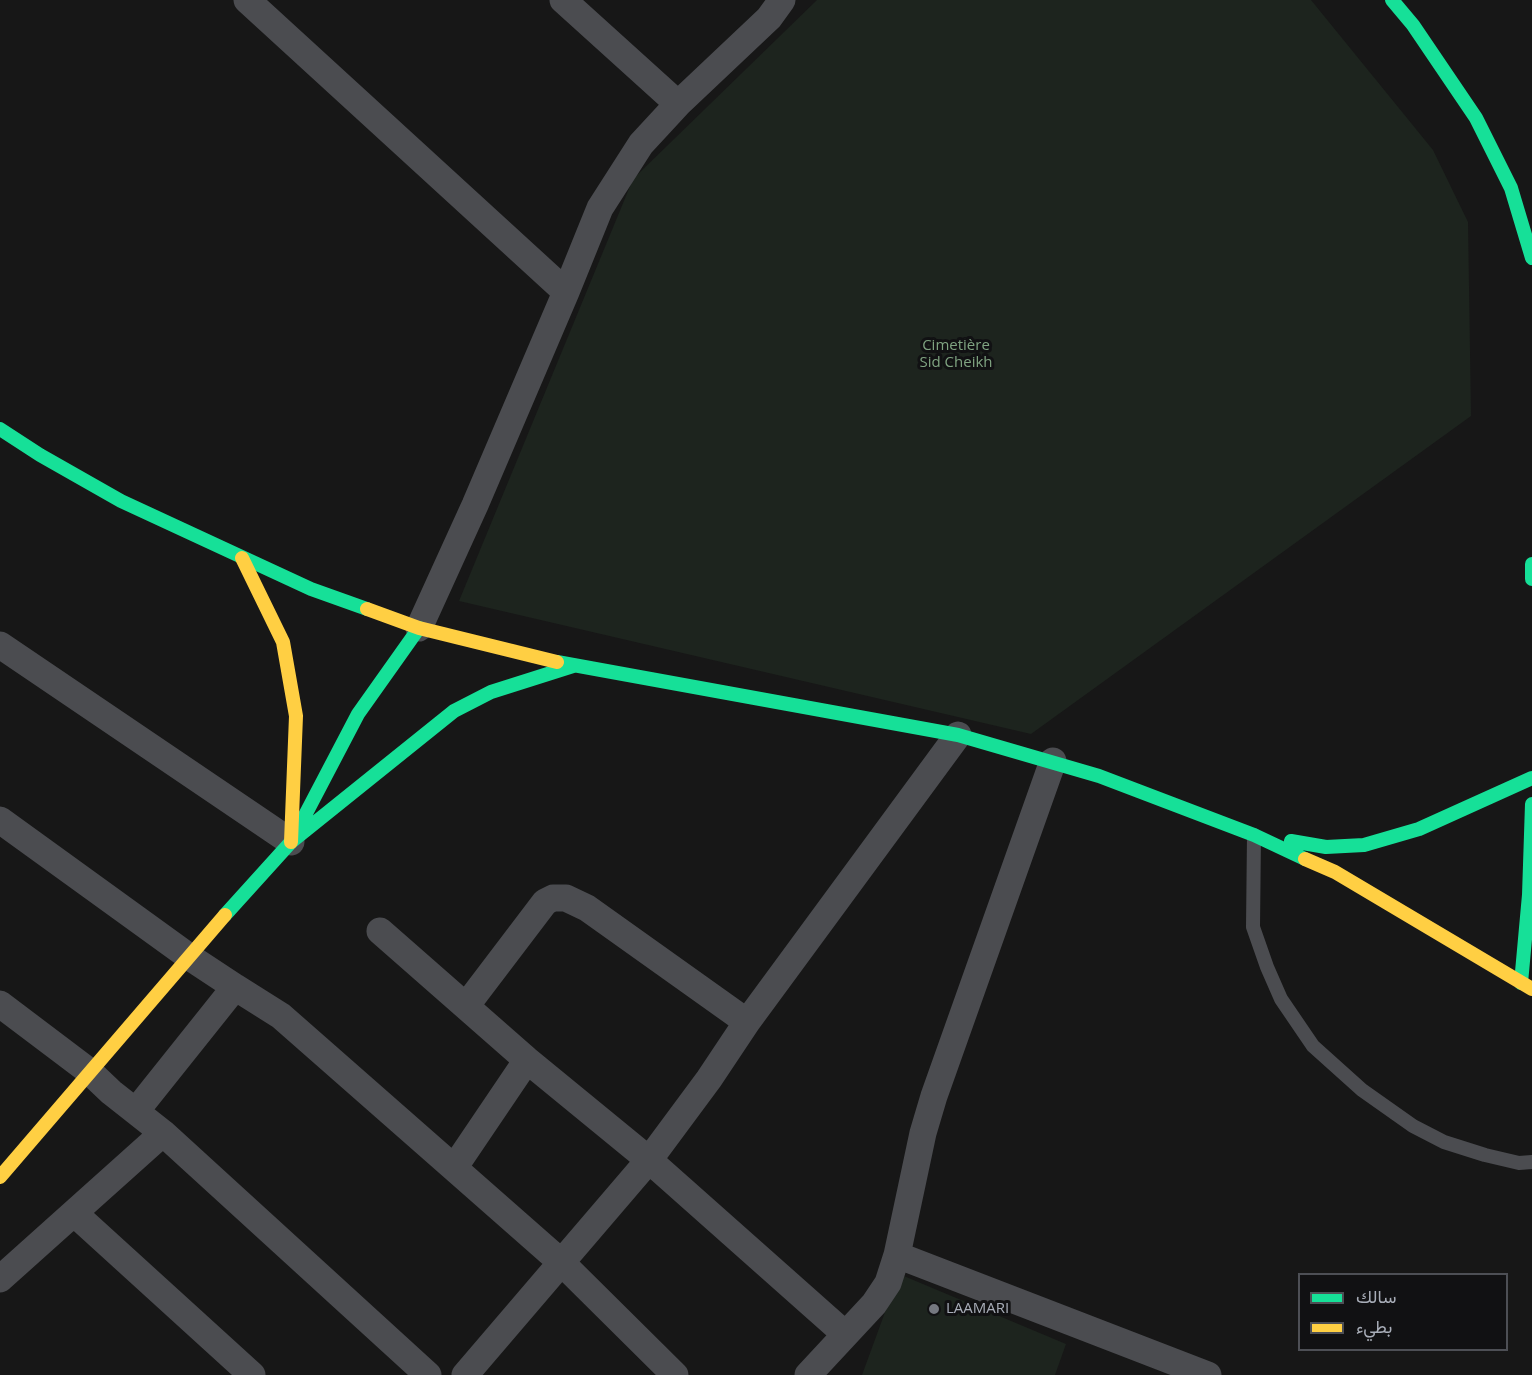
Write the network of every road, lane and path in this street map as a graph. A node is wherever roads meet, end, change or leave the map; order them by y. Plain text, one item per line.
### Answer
1 (247, 0) edge
2 (563, 0) edge
3 (782, 0) edge
4 (1392, 0) edge
5 (678, 104) junction
6 (1532, 258) edge
7 (566, 292) junction
8 (0, 429) edge
9 (242, 558) junction
10 (1532, 564) edge
11 (1532, 579) edge
12 (419, 628) junction
13 (0, 645) edge
14 (575, 666) junction
15 (958, 735) junction
16 (1053, 762) junction
17 (1532, 778) edge
18 (1532, 804) edge
19 (0, 820) edge
20 (1254, 835) junction
21 (291, 842) junction
22 (380, 931) dead end
23 (188, 956) junction
24 (1527, 986) edge
25 (234, 987) junction
26 (0, 1004) edge
27 (466, 1006) junction
28 (747, 1022) junction
29 (527, 1060) junction
30 (90, 1072) junction
31 (136, 1111) junction
32 (163, 1133) junction
33 (649, 1160) junction
34 (1532, 1162) edge
35 (454, 1168) junction
36 (0, 1177) edge
37 (74, 1213) junction
38 (897, 1255) junction
39 (562, 1263) junction
40 (0, 1279) edge
41 (845, 1334) junction
42 (252, 1375) edge
43 (428, 1375) edge
44 (465, 1375) edge
45 (675, 1375) edge
46 (808, 1375) edge
47 (1208, 1375) edge

1 - 7 street
2 - 5 street
3 - 5 street
4 - 6 main road
5 - 7 street
7 - 12 street
8 - 9 main road
9 - 12 main road
9 - 21 main road
10 - 11 main road
12 - 14 main road
12 - 21 main road
13 - 21 street
14 - 15 main road
14 - 21 main road
15 - 16 main road
15 - 28 street
16 - 20 main road
16 - 38 street
17 - 20 main road
18 - 24 main road
19 - 23 street
20 - 24 main road
20 - 34 lane
21 - 23 main road
22 - 27 street
23 - 25 street
23 - 30 main road
25 - 31 street
25 - 35 street
26 - 30 street
27 - 28 street
27 - 29 street
28 - 33 street
29 - 33 street
29 - 35 street
30 - 31 street
30 - 36 main road
31 - 32 street
32 - 37 street
32 - 43 street
33 - 39 street
33 - 41 street
35 - 39 street
37 - 40 street
37 - 42 street
38 - 41 street
38 - 47 street
39 - 44 street
39 - 45 street
41 - 46 street

